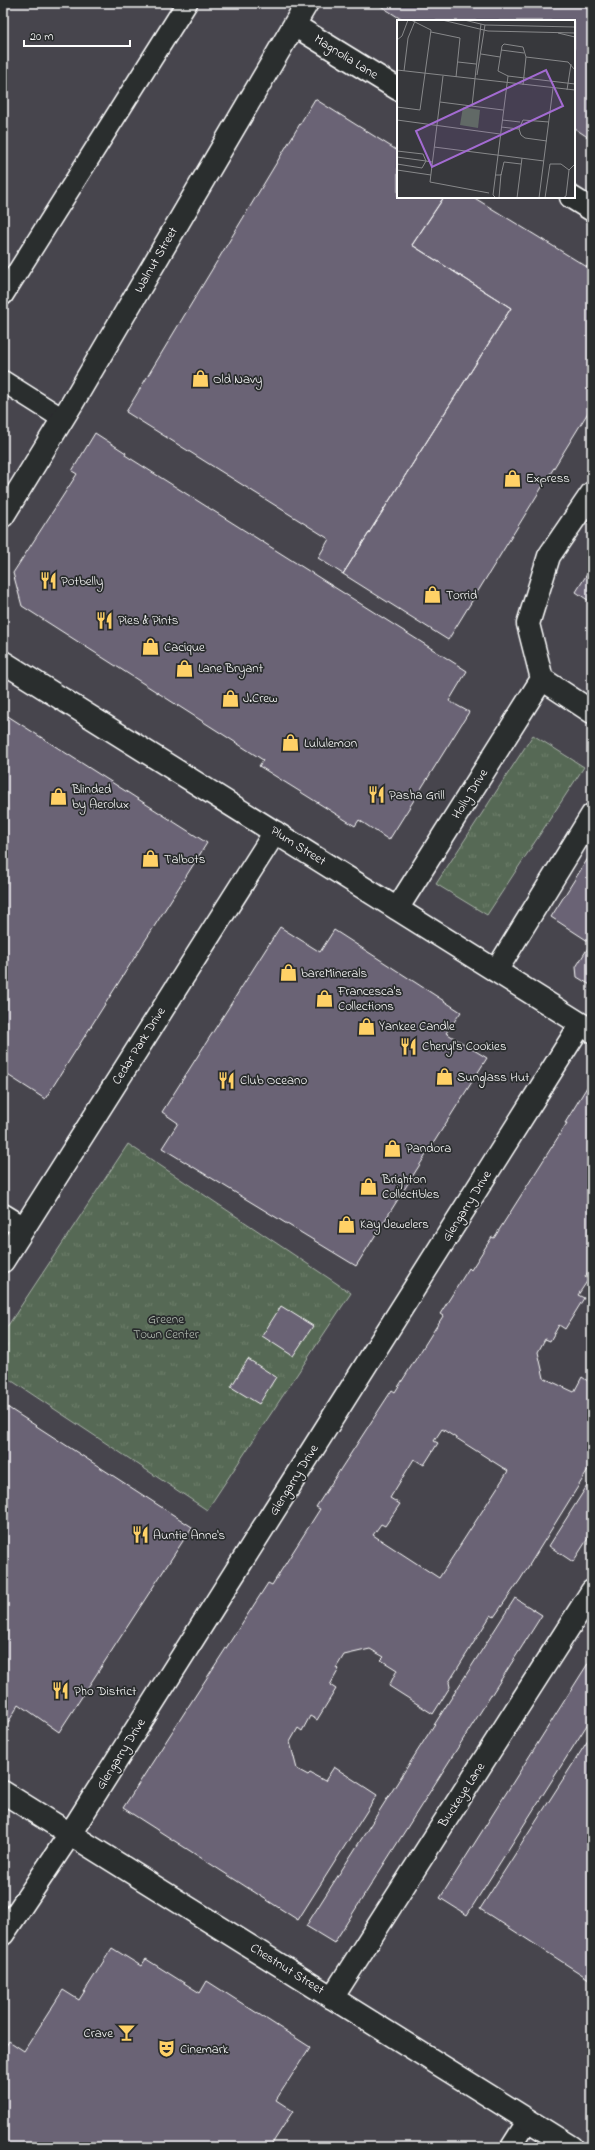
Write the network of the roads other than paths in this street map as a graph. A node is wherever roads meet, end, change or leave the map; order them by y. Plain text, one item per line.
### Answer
1 (187, 3) edge
2 (307, 3) edge
3 (294, 25) junction
4 (397, 88) edge
5 (573, 198) edge
6 (592, 210) edge
7 (3, 295) edge
8 (3, 381) edge
9 (63, 419) junction
10 (592, 493) edge
11 (3, 516) edge
12 (3, 662) edge
13 (542, 679) junction
14 (592, 712) edge
15 (592, 815) edge
16 (275, 832) junction
17 (397, 909) junction
18 (496, 971) junction
19 (587, 1028) edge
20 (3, 1215) edge
21 (24, 1228) junction
22 (3, 1261) edge
23 (592, 1591) edge
24 (3, 1792) edge
25 (70, 1834) junction
26 (3, 1934) edge
27 (332, 1998) junction
28 (528, 2120) junction
29 (511, 2147) edge
30 (570, 2147) edge

1 - 7 lane
2 - 3 street, Walnut Street
3 - 4 street, Magnolia Lane
3 - 9 street, Walnut Street
5 - 6 street
8 - 9 lane
9 - 11 street, Walnut Street
10 - 13 street
12 - 16 street, Plum Street
13 - 14 street
13 - 17 street, Holly Drive
15 - 18 street
16 - 17 street, Plum Street
16 - 21 street, Cedar Park Drive
17 - 18 street, Plum Street
18 - 19 street, Plum Street
19 - 25 street, Glengarry Drive
20 - 21 street
21 - 22 street, Cedar Park Drive
23 - 27 street, Buckeye Lane
24 - 25 street, Chestnut Street
25 - 26 street, Glengarry Drive
25 - 27 street, Chestnut Street
27 - 28 street, Chestnut Street
28 - 29 lane
28 - 30 street, Chestnut Street

